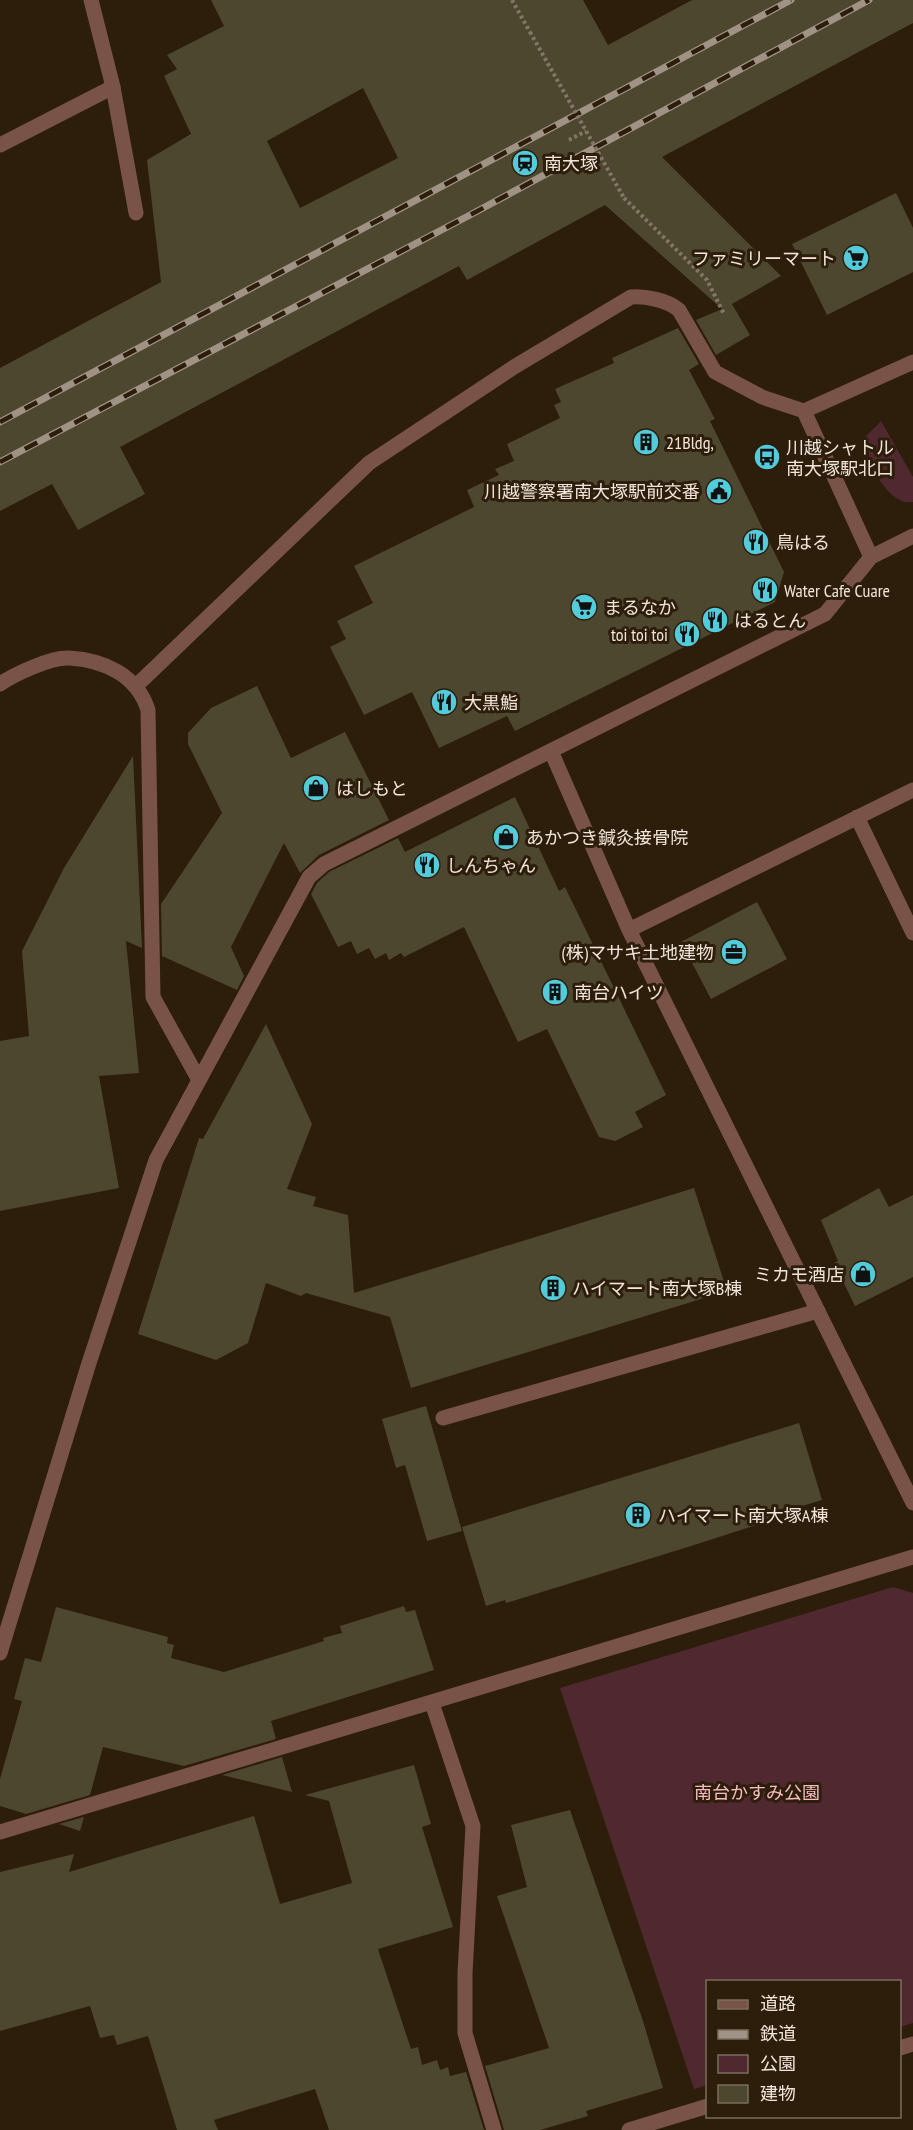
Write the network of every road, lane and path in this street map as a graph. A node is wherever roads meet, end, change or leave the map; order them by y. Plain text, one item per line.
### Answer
1 (91, 0) edge
2 (512, 0) edge
3 (113, 87) junction
4 (586, 131) junction
5 (569, 140) dead end
6 (0, 145) edge
7 (136, 213) dead end
8 (728, 321) dead end
9 (913, 362) edge
10 (804, 411) junction
11 (913, 536) edge
12 (871, 557) junction
13 (0, 684) edge
14 (137, 685) junction
15 (551, 751) junction
16 (913, 790) edge
17 (857, 817) junction
18 (629, 930) junction
19 (913, 933) edge
20 (200, 1080) junction
21 (818, 1311) junction
22 (443, 1418) dead end
23 (913, 1503) edge
24 (913, 1557) edge
25 (0, 1653) edge
26 (432, 1703) junction
27 (0, 1832) edge
28 (706, 2107) edge
29 (494, 2130) edge
30 (630, 2130) edge

1 - 3 street
2 - 4 path, bridge
3 - 6 street
3 - 7 street
4 - 5 path
4 - 8 path, bridge
9 - 10 street
10 - 12 street
10 - 14 street
11 - 12 street
12 - 15 street
13 - 14 street
14 - 20 street
15 - 18 street
15 - 20 street
16 - 17 street
17 - 18 street
17 - 19 street
18 - 21 street
20 - 25 street
21 - 22 street
21 - 23 street
24 - 26 street
26 - 27 street
26 - 29 street
28 - 30 street

